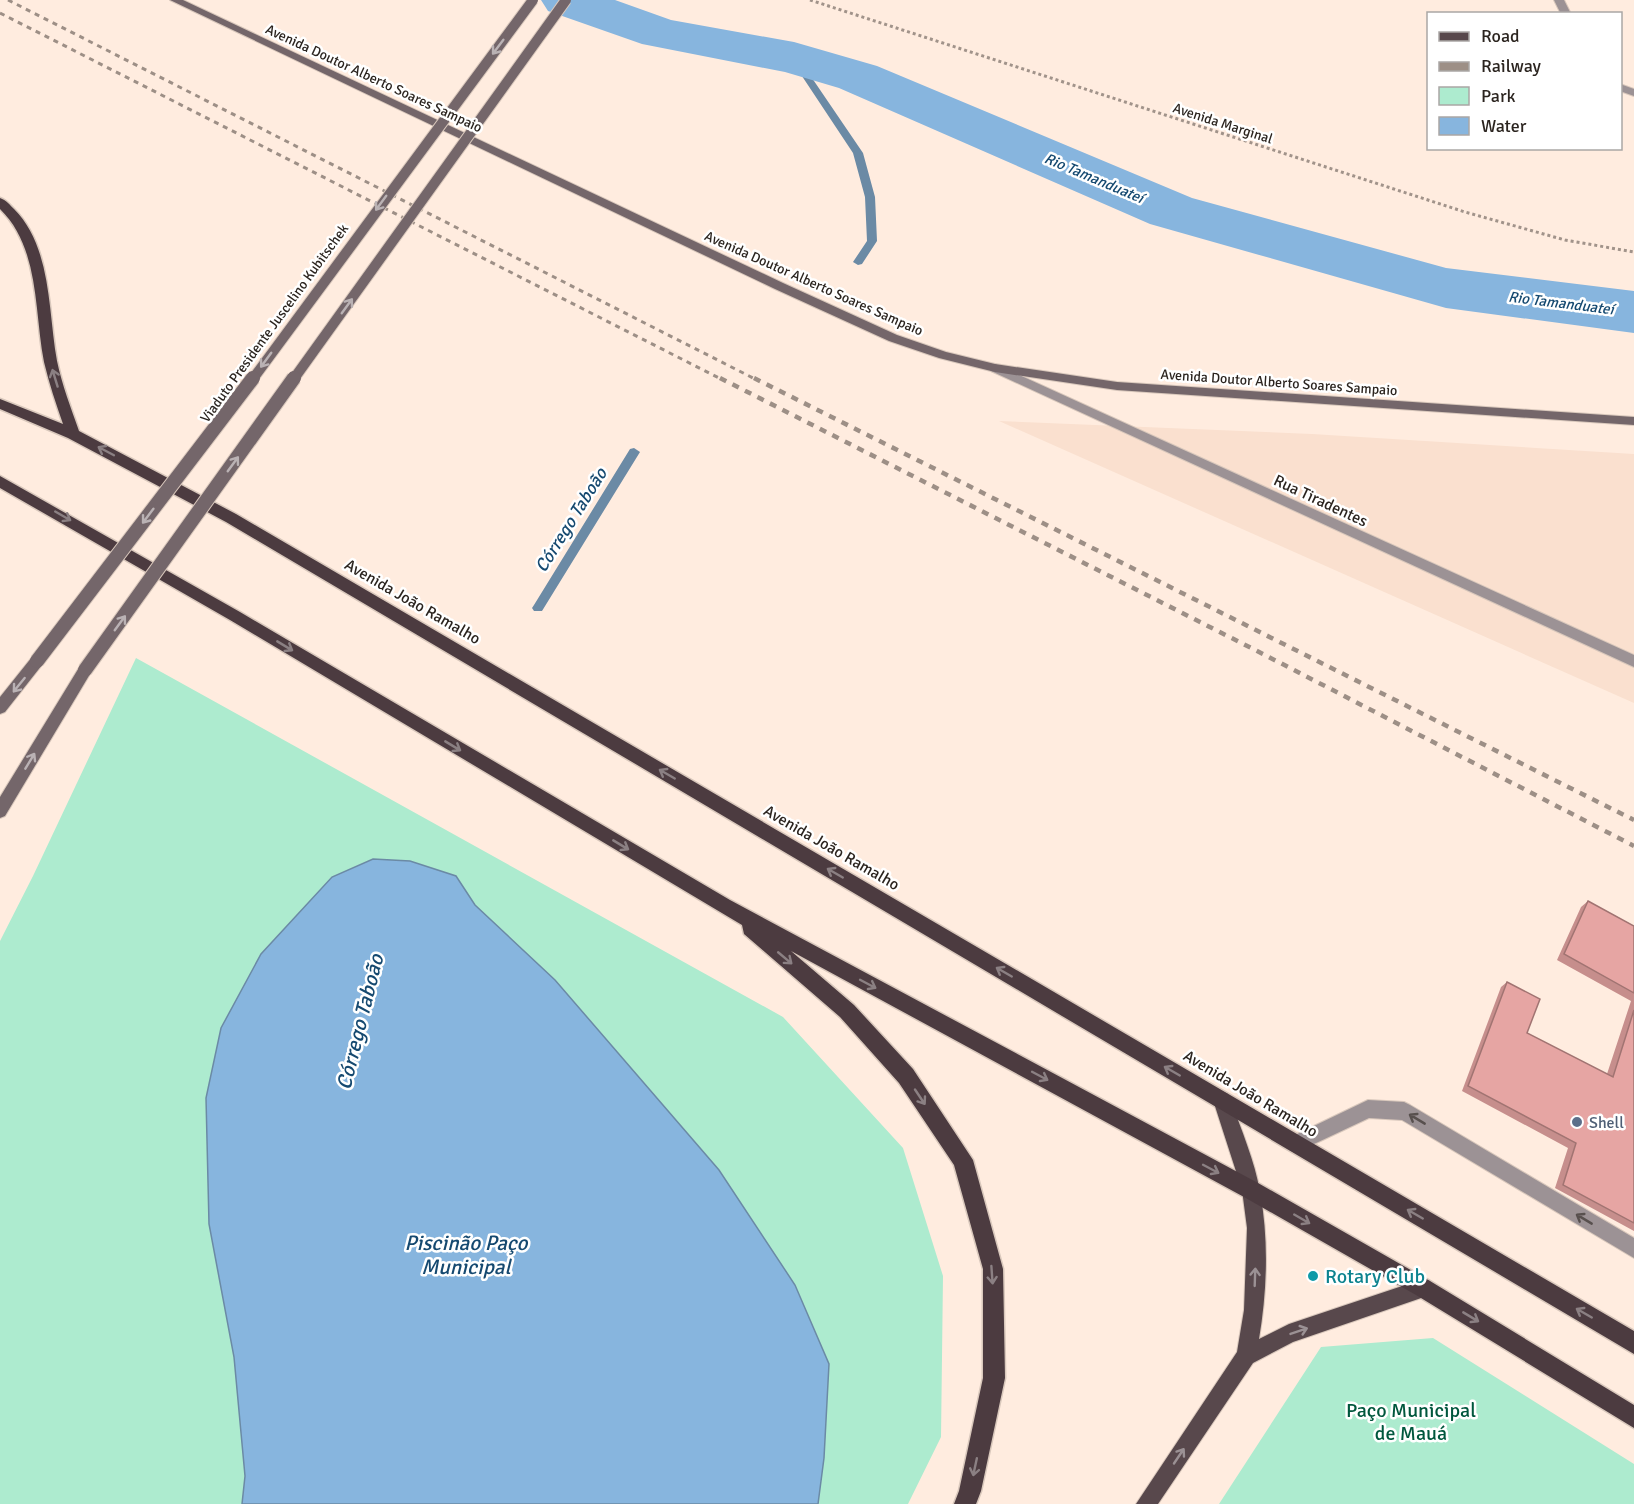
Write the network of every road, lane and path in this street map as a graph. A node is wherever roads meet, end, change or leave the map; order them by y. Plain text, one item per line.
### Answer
1 (175, 0) edge
2 (533, 0) edge
3 (566, 0) edge
4 (810, 0) edge
5 (0, 202) edge
6 (1634, 252) edge
7 (995, 368) junction
8 (0, 404) edge
9 (1634, 421) edge
10 (73, 434) junction
11 (4, 484) edge
12 (1634, 661) edge
13 (0, 708) edge
14 (0, 811) edge
15 (724, 906) junction
16 (1222, 1100) junction
17 (1295, 1144) junction
18 (1251, 1190) junction
19 (1634, 1249) edge
20 (1423, 1288) junction
21 (1634, 1343) edge
22 (1246, 1356) junction
23 (1634, 1417) edge
24 (965, 1504) edge
25 (1146, 1504) edge

1 - 7 main road, Avenida Doutor Alberto Soares Sampaio
2 -> 13 main road, Viaduto Presidente Juscelino Kubitschek, bridge
14 -> 3 main road, bridge
4 - 6 path, Avenida Marginal
10 -> 5 highway
7 - 9 main road, Avenida Doutor Alberto Soares Sampaio
7 - 12 street, Rua Tiradentes
8 - 10 highway, Avenida João Ramalho
16 -> 10 highway, Avenida João Ramalho
11 -> 15 highway
15 -> 18 highway
15 -> 24 highway
16 - 17 highway, Avenida João Ramalho
16 - 18 main road
19 -> 17 street
21 -> 17 highway, Avenida João Ramalho
18 -> 20 highway
22 -> 18 main road
22 -> 20 main road
20 -> 23 highway
25 -> 22 main road

